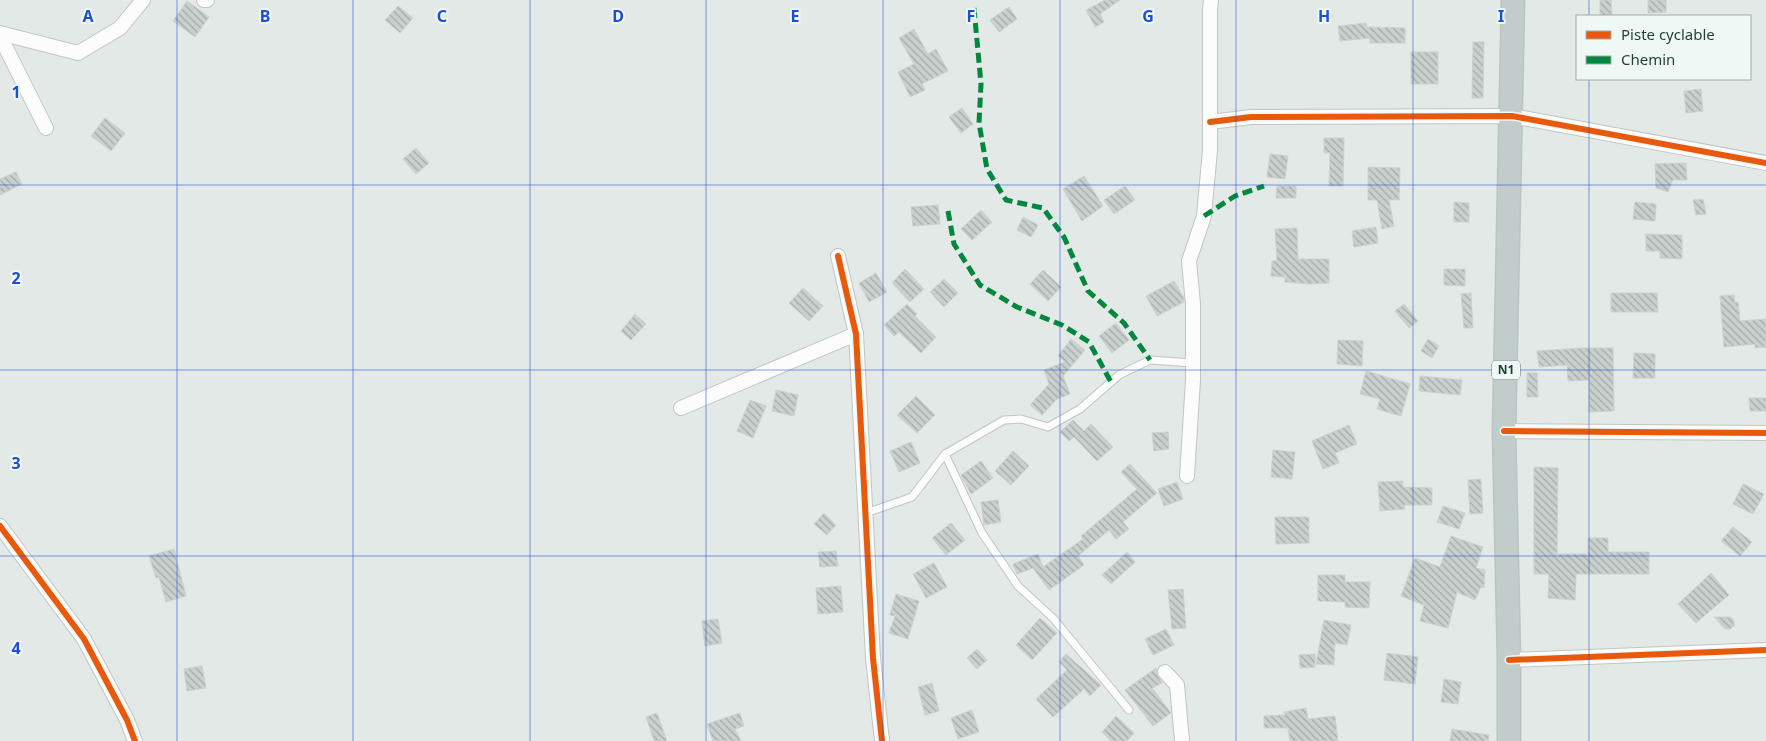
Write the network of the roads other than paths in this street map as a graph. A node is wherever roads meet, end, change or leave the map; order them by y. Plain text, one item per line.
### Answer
1 (143, 0) edge
2 (1211, 0) edge
3 (1513, 0) edge
4 (0, 33) edge
5 (0, 43) edge
6 (1512, 116) junction
7 (1210, 122) junction
8 (46, 128) dead end
9 (1766, 163) edge
10 (838, 256) dead end
11 (856, 334) junction
12 (1193, 363) junction
13 (681, 408) dead end
14 (1504, 431) junction
15 (1766, 433) edge
16 (945, 454) junction
17 (1187, 476) dead end
18 (866, 513) junction
19 (0, 526) edge
20 (1766, 650) edge
21 (1509, 660) junction
22 (1165, 672) dead end
23 (1128, 710) dead end
24 (135, 741) edge
25 (882, 741) edge
26 (1182, 741) edge
27 (1508, 741) edge

1 - 4 street
2 - 7 street
3 - 6 highway, N1
5 - 8 street
6 - 7 street
6 - 9 street
6 - 14 highway, N1
7 - 12 street
10 - 11 street
11 - 13 street
11 - 18 street
12 - 16 lane
12 - 17 street
14 - 15 street
14 - 21 highway, N1
16 - 18 lane
16 - 23 lane
18 - 25 street
19 - 24 street
20 - 21 street
21 - 27 highway, N1
22 - 26 street

